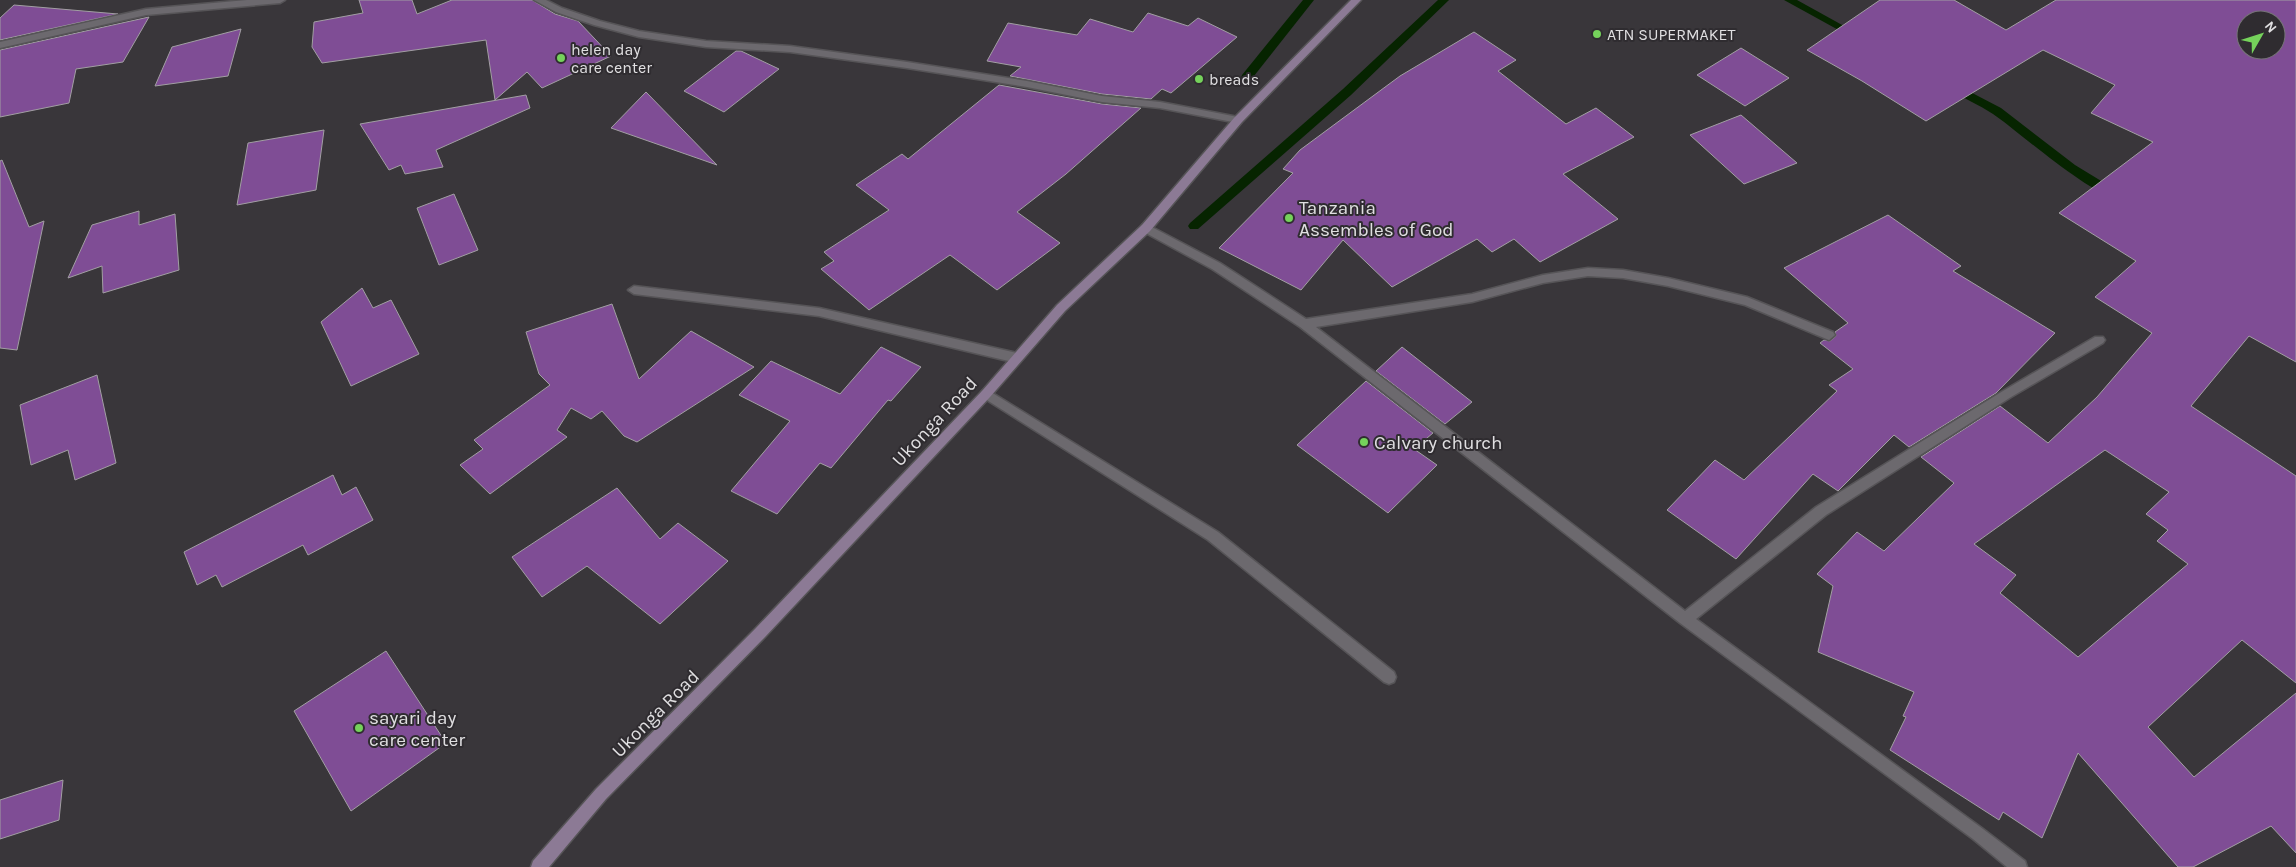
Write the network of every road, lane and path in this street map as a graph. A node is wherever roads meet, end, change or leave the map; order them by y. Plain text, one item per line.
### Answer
1 (280, 0) edge
2 (539, 0) edge
3 (1356, 0) edge
4 (0, 45) edge
5 (1238, 120) junction
6 (1146, 228) junction
7 (634, 290) dead end
8 (1304, 324) junction
9 (1829, 335) dead end
10 (2099, 340) dead end
11 (1017, 358) junction
12 (986, 394) junction
13 (1685, 619) junction
14 (1389, 677) dead end
15 (539, 867) edge
16 (2019, 867) edge

1 - 4 street
2 - 5 street
3 - 5 street, Ukonga Road
5 - 6 street, Ukonga Road
6 - 8 street
6 - 11 street, Ukonga Road
7 - 11 street
8 - 9 street
8 - 13 street
10 - 13 street
11 - 12 street, Ukonga Road
12 - 14 street
12 - 15 street, Ukonga Road
13 - 16 street

